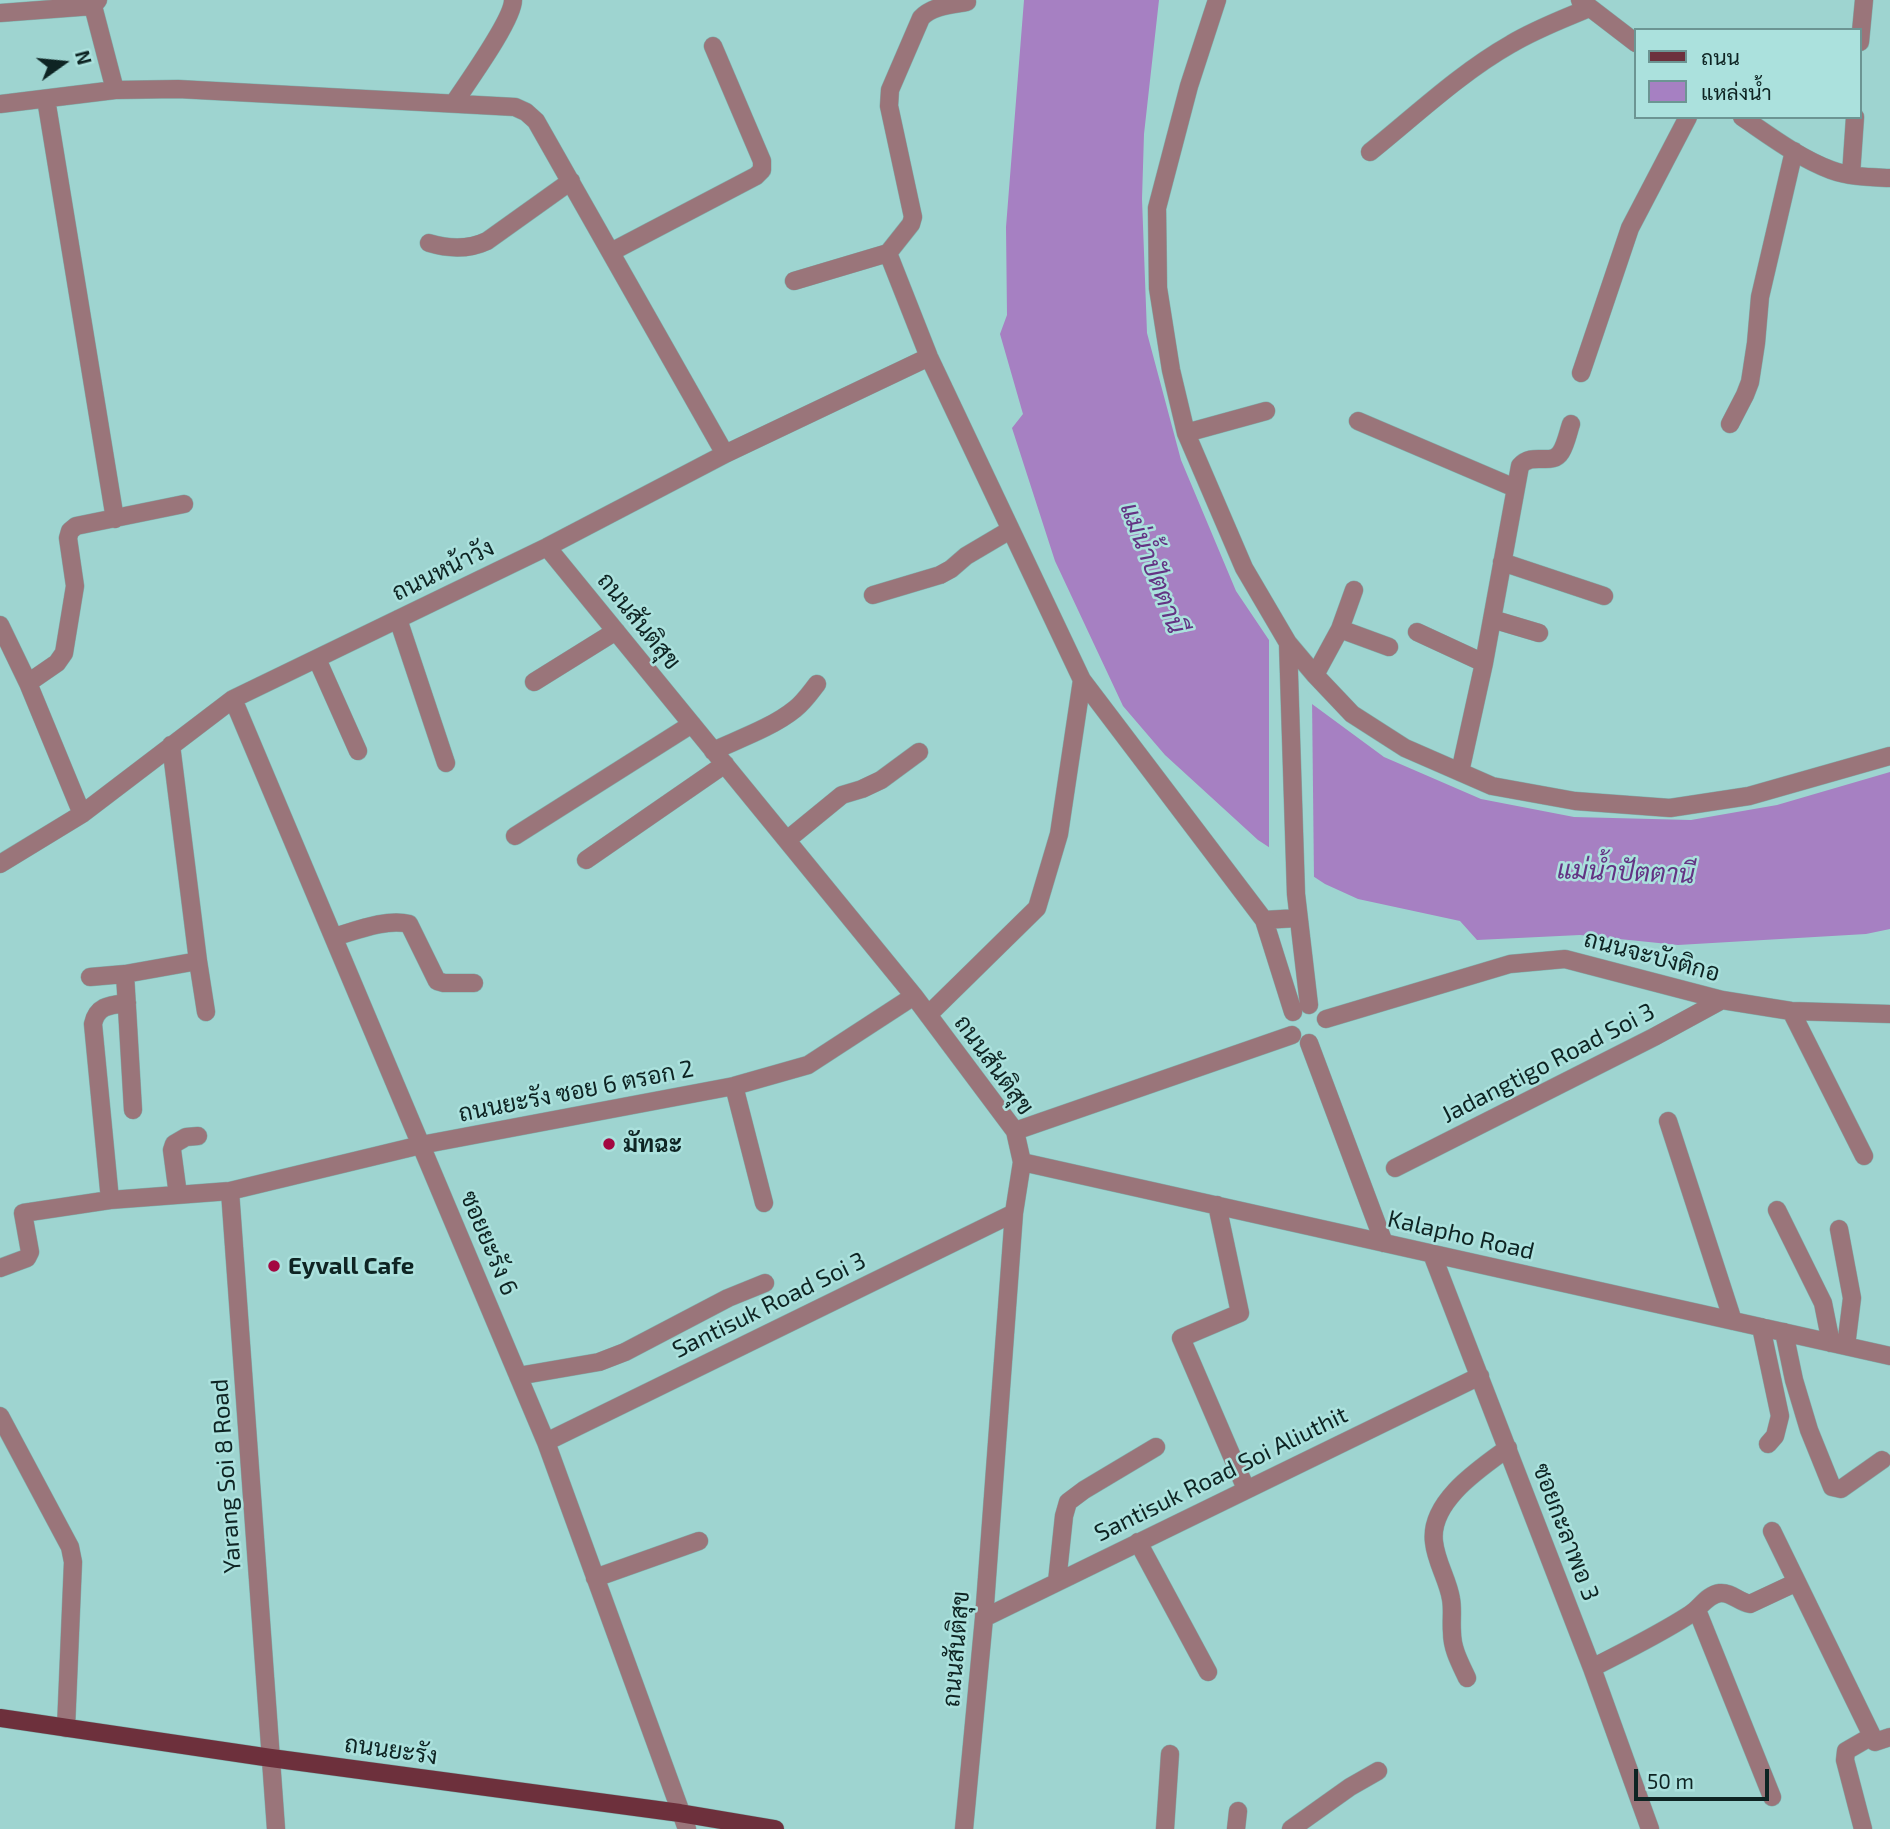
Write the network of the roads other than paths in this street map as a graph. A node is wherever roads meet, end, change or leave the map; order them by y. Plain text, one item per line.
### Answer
1 (513, 0) edge
2 (1217, 0) edge
3 (1864, 0) edge
4 (967, 2) dead end
5 (96, 3) edge
6 (1584, 4) edge
7 (0, 13) edge
8 (1861, 28) edge
9 (1634, 42) edge
10 (713, 47) dead end
11 (116, 90) junction
12 (46, 99) junction
13 (454, 103) junction
14 (0, 104) edge
15 (1687, 119) edge
16 (1745, 119) edge
17 (1855, 119) edge
18 (1794, 151) junction
19 (1370, 152) dead end
20 (1852, 175) junction
21 (1890, 178) edge
22 (570, 181) junction
23 (429, 243) dead end
24 (611, 253) junction
25 (888, 253) junction
26 (794, 281) dead end
27 (929, 357) junction
28 (1581, 373) dead end
29 (1266, 411) dead end
30 (1358, 421) dead end
31 (1571, 424) dead end
32 (1730, 424) dead end
33 (1186, 433) junction
34 (725, 454) junction
35 (1515, 488) junction
36 (184, 504) dead end
37 (115, 519) junction
38 (1010, 530) junction
39 (547, 547) junction
40 (1502, 562) junction
41 (1354, 590) dead end
42 (873, 595) dead end
43 (1604, 596) dead end
44 (398, 619) junction
45 (1492, 619) junction
46 (0, 625) edge
47 (1340, 629) junction
48 (616, 631) junction
49 (1417, 632) dead end
50 (1539, 633) dead end
51 (1389, 647) dead end
52 (1288, 651) junction
53 (317, 659) junction
54 (1484, 663) junction
55 (1315, 676) junction
56 (1082, 680) junction
57 (534, 682) dead end
58 (28, 683) junction
59 (817, 684) dead end
60 (233, 699) junction
61 (692, 724) junction
62 (171, 745) junction
63 (358, 751) dead end
64 (919, 751) dead end
65 (1890, 756) edge
66 (719, 758) junction
67 (446, 763) dead end
68 (1460, 772) junction
69 (82, 814) junction
70 (515, 836) dead end
71 (787, 841) junction
72 (586, 860) dead end
73 (0, 864) edge
74 (1298, 918) junction
75 (1264, 920) junction
76 (334, 937) junction
77 (198, 961) junction
78 (125, 974) junction
79 (90, 977) dead end
80 (474, 983) dead end
81 (914, 996) junction
82 (1721, 1000) junction
83 (127, 1003) junction
84 (1301, 1009) junction
85 (1791, 1011) junction
86 (206, 1012) dead end
87 (1890, 1014) edge
88 (928, 1015) junction
89 (1326, 1019) junction
90 (1292, 1035) junction
91 (1309, 1043) junction
92 (734, 1086) junction
93 (133, 1110) dead end
94 (1668, 1121) dead end
95 (1015, 1130) junction
96 (198, 1136) dead end
97 (421, 1144) junction
98 (1864, 1156) dead end
99 (1022, 1162) junction
100 (1395, 1168) dead end
101 (230, 1191) junction
102 (178, 1195) junction
103 (110, 1200) junction
104 (764, 1203) dead end
105 (1217, 1205) junction
106 (1777, 1210) dead end
107 (1014, 1213) junction
108 (1839, 1229) dead end
109 (1384, 1243) junction
110 (1432, 1254) junction
111 (0, 1268) edge
112 (765, 1283) dead end
113 (1733, 1321) junction
114 (1761, 1327) junction
115 (1784, 1332) junction
116 (1838, 1345) junction
117 (1890, 1356) edge
118 (518, 1376) junction
119 (1480, 1376) junction
120 (0, 1416) edge
121 (545, 1442) junction
122 (1768, 1444) dead end
123 (1156, 1447) dead end
124 (1508, 1448) junction
125 (1882, 1460) dead end
126 (1246, 1489) junction
127 (1772, 1531) dead end
128 (699, 1541) dead end
129 (1138, 1542) junction
130 (595, 1578) junction
131 (1057, 1582) junction
132 (1797, 1582) junction
133 (1697, 1610) junction
134 (984, 1618) junction
135 (1592, 1668) junction
136 (1208, 1672) dead end
137 (1467, 1678) dead end
138 (0, 1718) edge
139 (66, 1728) junction
140 (1881, 1736) edge
141 (1170, 1754) dead end
142 (271, 1758) junction
143 (1378, 1771) dead end
144 (1772, 1797) dead end
145 (683, 1821) edge
146 (276, 1829) edge
147 (775, 1829) edge
148 (964, 1829) edge
149 (1165, 1829) edge
150 (1291, 1829) edge
151 (1650, 1829) edge
152 (1863, 1829) edge

1 - 13 street
2 - 33 street
3 - 8 street
4 - 25 street
5 - 7 street
5 - 11 street
6 - 9 street
6 - 19 street
10 - 24 street
11 - 12 street
11 - 13 street
12 - 14 street
12 - 37 street
13 - 22 street
15 - 28 street
16 - 18 street
17 - 20 street
18 - 20 street
18 - 32 street
20 - 21 street
22 - 23 street
22 - 24 street
24 - 34 street
25 - 26 street
25 - 27 street
27 - 34 street, ถนนหน้าวัง
27 - 38 street
29 - 33 street
30 - 35 street
31 - 35 street
33 - 52 street
34 - 39 street, ถนนหน้าวัง
35 - 40 street
36 - 37 street
37 - 58 street
38 - 42 street
38 - 56 street
39 - 44 street, ถนนหน้าวัง
39 - 48 street, ถนนสันติสุข
40 - 43 street
40 - 45 street
41 - 47 street
44 - 53 street, ถนนหน้าวัง
44 - 67 street
45 - 50 street
45 - 54 street
46 - 58 street
47 - 51 street
47 - 55 street
48 - 57 street
48 - 61 street, ถนนสันติสุข
49 - 54 street
52 - 55 street
52 - 74 street
53 - 60 street, ถนนหน้าวัง
53 - 63 street
54 - 68 street
55 - 68 street
56 - 75 street
56 - 88 street
58 - 69 street
59 - 66 street
60 - 62 street, ถนนหน้าวัง
60 - 76 street, ซอยยะรัง 6
61 - 66 street, ถนนสันติสุข
61 - 70 street
62 - 69 street, ถนนหน้าวัง
62 - 77 street
64 - 71 street
65 - 68 street
66 - 71 street, ถนนสันติสุข
66 - 72 street
69 - 73 street, ถนนหน้าวัง
71 - 81 street, ถนนสันติสุข
74 - 75 street
74 - 84 street
75 - 84 street
76 - 80 street
76 - 97 street, ซอยยะรัง 6
77 - 78 street
77 - 86 street
78 - 79 street
78 - 83 street
81 - 88 street, ถนนสันติสุข
81 - 92 street, ถนนยะรัง ซอย 6 ตรอก 2
82 - 85 street, ถนนจะบังติกอ
82 - 89 street, ถนนจะบังติกอ
82 - 100 street, Jadangtigo Road Soi 3
83 - 93 street
83 - 103 street
84 - 89 street
84 - 90 street
85 - 87 street, ถนนจะบังติกอ
85 - 98 street
88 - 95 street, ถนนสันติสุข
89 - 91 street
90 - 91 street
90 - 95 street
91 - 109 street
92 - 97 street, ถนนยะรัง ซอย 6 ตรอก 2
92 - 104 street
94 - 113 street
95 - 99 street, ถนนสันติสุข
96 - 102 street
97 - 101 street, ถนนยะรัง ซอย 6 ตรอก 2
97 - 118 street, ซอยยะรัง 6
99 - 105 street, Kalapho Road
99 - 107 street, ถนนสันติสุข
101 - 102 street, ถนนยะรัง ซอย 6 ตรอก 2
101 - 142 street, Yarang Soi 8 Road
102 - 103 street, ถนนยะรัง ซอย 6 ตรอก 2
103 - 111 street, ถนนยะรัง ซอย 6 ตรอก 2
105 - 109 street, Kalapho Road
105 - 126 street
106 - 116 street
107 - 121 street, Santisuk Road Soi 3
107 - 134 street, ถนนสันติสุข
108 - 116 street
109 - 110 street, Kalapho Road
110 - 113 street, Kalapho Road
110 - 119 street, ซอยกะลาพอ 3
112 - 118 street
113 - 114 street, Kalapho Road
114 - 115 street, Kalapho Road
114 - 122 street
115 - 116 street, Kalapho Road
115 - 125 street
116 - 117 street, Kalapho Road
118 - 121 street, ซอยยะรัง 6
119 - 124 street, ซอยกะลาพอ 3
119 - 126 street, Santisuk Road Soi Aliuthit
120 - 139 street
121 - 130 street, ซอยยะรัง 6
123 - 131 street
124 - 135 street, ซอยกะลาพอ 3
124 - 137 street
126 - 129 street, Santisuk Road Soi Aliuthit
127 - 132 street
128 - 130 street
129 - 131 street, Santisuk Road Soi Aliuthit
129 - 136 street
130 - 145 street, ซอยยะรัง 6
131 - 134 street, Santisuk Road Soi Aliuthit
132 - 133 street
132 - 140 street
133 - 135 street
133 - 144 street
134 - 148 street, ถนนสันติสุข
135 - 151 street, ซอยกะลาพอ 3
138 - 139 main road, ถนนยะรัง
139 - 142 main road, ถนนยะรัง
140 - 152 street
141 - 149 street
142 - 145 main road, ถนนยะรัง
142 - 146 street, Yarang Soi 8 Road
143 - 150 street
145 - 147 main road, ถนนยะรัง

